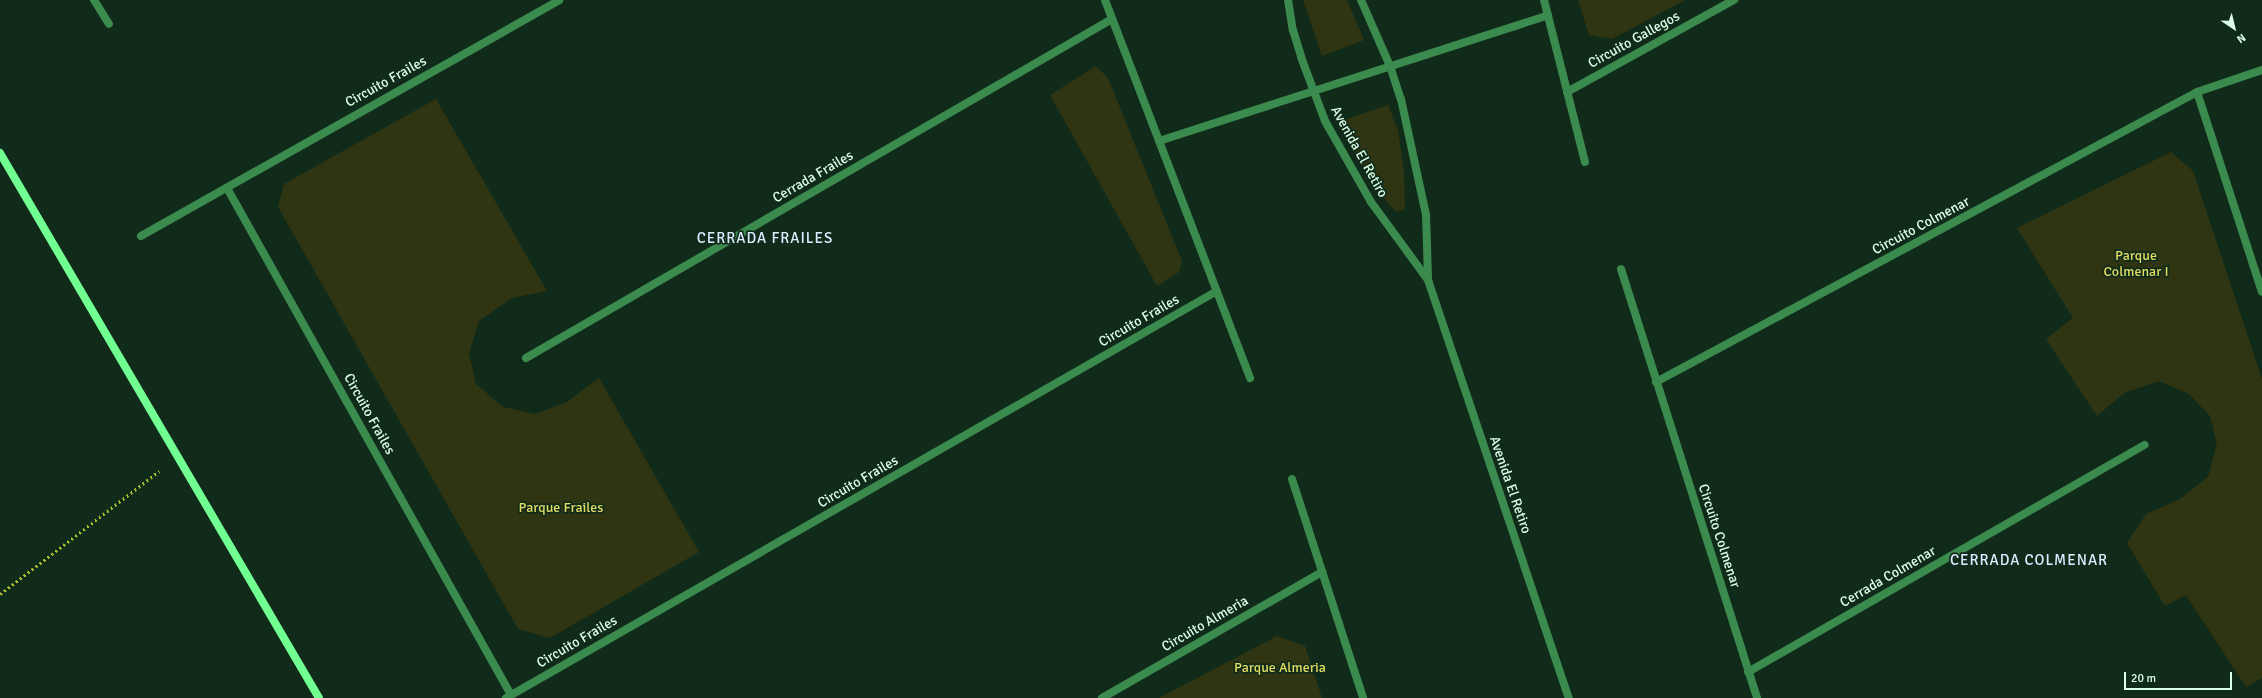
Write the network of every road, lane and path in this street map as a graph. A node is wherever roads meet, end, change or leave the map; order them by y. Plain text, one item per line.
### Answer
1 (94, 0) edge
2 (559, 0) edge
3 (1105, 0) edge
4 (1288, 0) edge
5 (1361, 0) edge
6 (1544, 0) edge
7 (1734, 0) edge
8 (1548, 15) junction
9 (1112, 19) junction
10 (109, 24) dead end
11 (1390, 66) junction
12 (2262, 70) edge
13 (1314, 91) junction
14 (1567, 92) junction
15 (2197, 92) junction
16 (1159, 141) junction
17 (0, 154) edge
18 (1585, 162) dead end
19 (227, 188) junction
20 (141, 236) dead end
21 (1621, 269) dead end
22 (1428, 280) junction
23 (1217, 291) junction
24 (2262, 292) edge
25 (526, 358) dead end
26 (1250, 378) dead end
27 (1656, 382) junction
28 (2145, 445) dead end
29 (177, 457) junction
30 (1292, 479) dead end
31 (1322, 572) junction
32 (0, 594) edge
33 (1748, 672) junction
34 (508, 696) edge
35 (319, 698) edge
36 (1102, 698) edge
37 (1363, 698) edge
38 (1569, 698) edge
39 (1757, 698) edge

1 - 10 street
2 - 19 street, Circuito Frailes
3 - 9 street
4 - 13 street, Avenida El Retiro
5 - 11 street, Avenida El Retiro
6 - 8 street
7 - 14 street, Circuito Gallegos
8 - 11 street
8 - 14 street
9 - 16 street
9 - 25 street, Cerrada Frailes
11 - 13 street
11 - 22 street, Avenida El Retiro
12 - 15 street, Circuito Colmenar
13 - 16 street
13 - 22 street, Avenida El Retiro
14 - 18 street
15 - 24 street
15 - 27 street, Circuito Colmenar
16 - 23 street
17 - 29 main road
19 - 20 street, Circuito Frailes
19 - 34 street, Circuito Frailes
21 - 27 street, Circuito Colmenar
22 - 38 street, Avenida El Retiro
23 - 26 street
23 - 34 street, Circuito Frailes
27 - 33 street, Circuito Colmenar
28 - 33 street, Cerrada Colmenar
29 - 32 path
29 - 35 main road
30 - 31 street
31 - 36 street, Circuito Almeria
31 - 37 street
33 - 39 street, Circuito Colmenar

